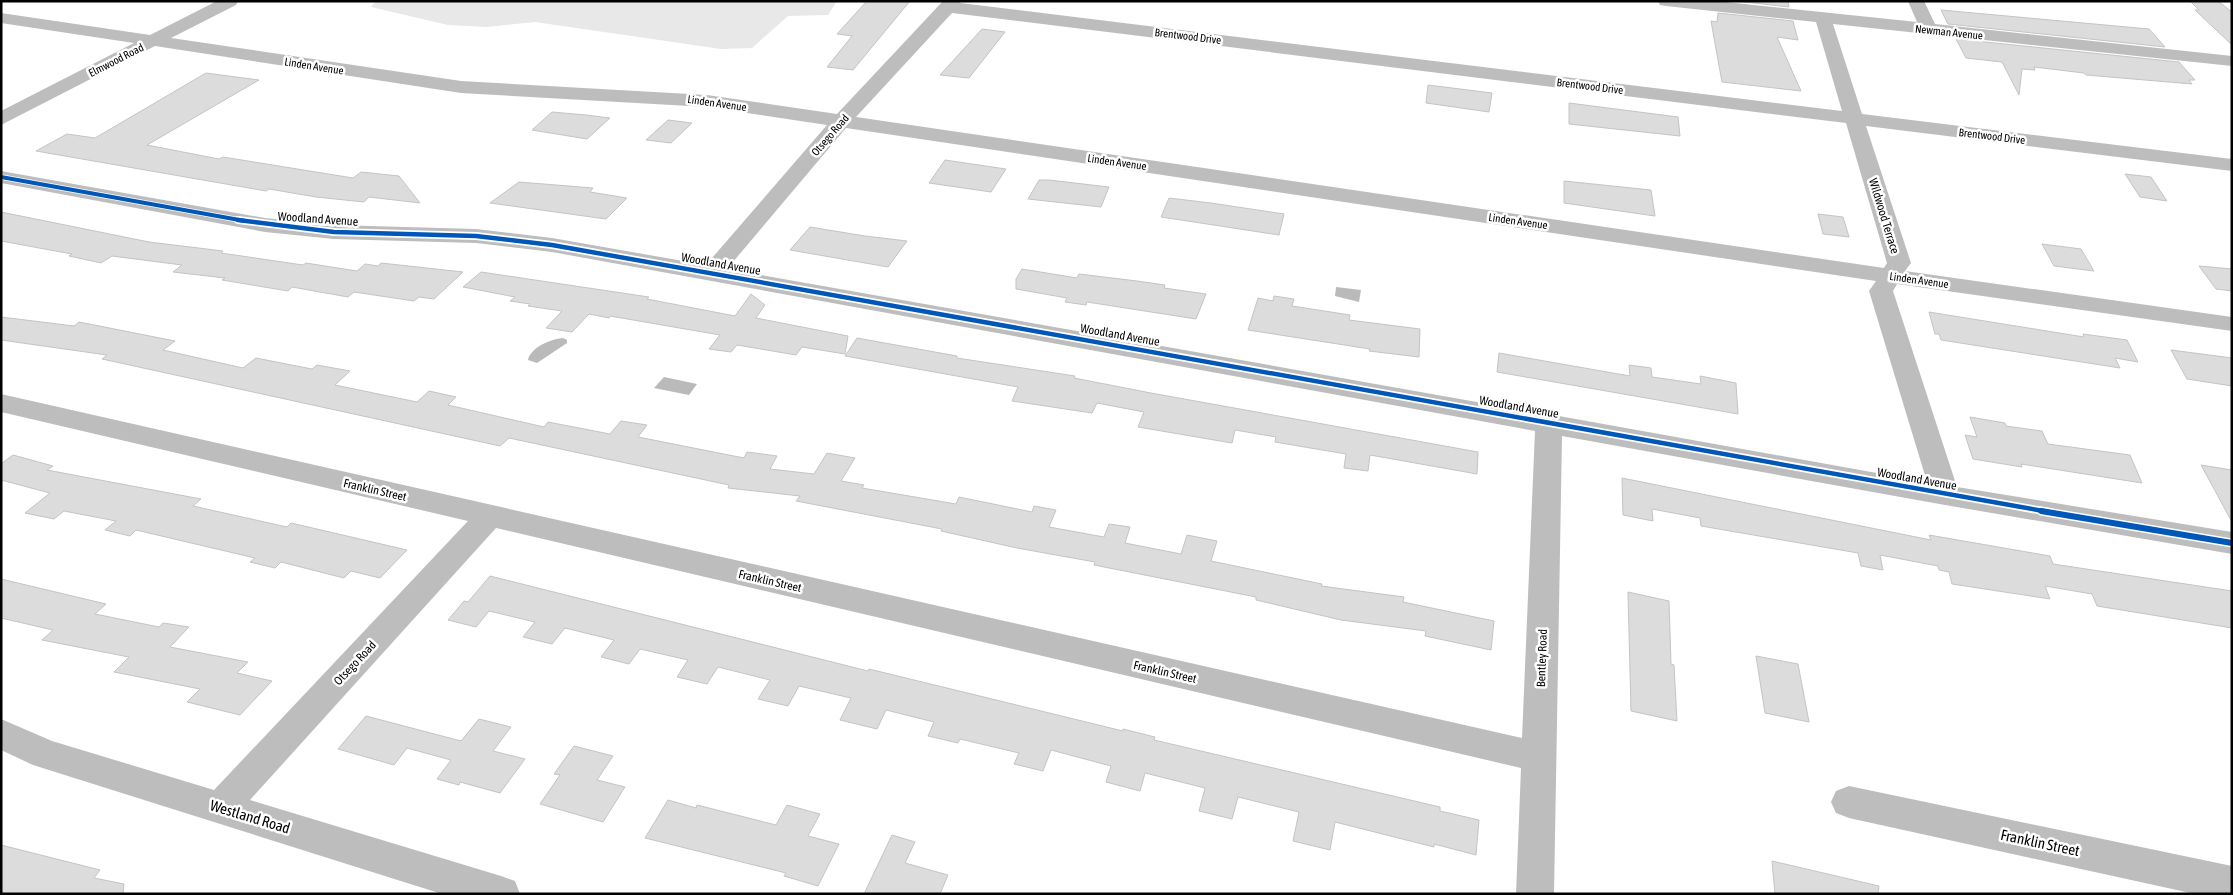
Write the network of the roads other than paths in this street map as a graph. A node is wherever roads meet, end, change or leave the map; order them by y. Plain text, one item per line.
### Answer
1 (230, 1) edge
2 (1666, 1) edge
3 (1916, 1) edge
4 (951, 4) edge
5 (1709, 4) edge
6 (1, 18) edge
7 (1824, 18) junction
8 (1929, 30) junction
9 (152, 41) junction
10 (2232, 61) edge
11 (1854, 118) junction
12 (1, 119) edge
13 (841, 121) junction
14 (2232, 165) edge
15 (1, 177) edge
16 (712, 273) junction
17 (1890, 276) junction
18 (2232, 324) edge
19 (1, 403) edge
20 (1549, 422) junction
21 (1945, 495) junction
22 (489, 517) junction
23 (2232, 544) edge
24 (1, 734) edge
25 (1539, 757) junction
26 (1849, 802) dead end
27 (220, 808) junction
28 (2232, 884) edge
29 (501, 894) edge
30 (1535, 894) edge

1 - 9 street, Elmwood Road
2 - 5 street, Newman Avenue
3 - 8 street
4 - 11 street, Brentwood Drive
4 - 13 street, Otsego Road
5 - 7 street, Newman Avenue
6 - 9 street, Linden Avenue
7 - 8 street, Newman Avenue
7 - 11 street, Wildwood Terrace
8 - 10 street, Newman Avenue
9 - 12 street, Elmwood Road
9 - 13 street, Linden Avenue
11 - 14 street, Brentwood Drive
11 - 17 street, Wildwood Terrace
13 - 16 street, Otsego Road
13 - 17 street, Linden Avenue
15 - 16 street, Woodland Avenue
16 - 20 street, Woodland Avenue
17 - 18 street, Linden Avenue
17 - 21 street, Wildwood Terrace
19 - 22 street, Franklin Street
20 - 21 street, Woodland Avenue
20 - 25 street, Bentley Road
21 - 23 street, Woodland Avenue
22 - 25 street, Franklin Street
22 - 27 street, Otsego Road
24 - 27 street, Westland Road
25 - 30 street, Bentley Road
26 - 28 street, Franklin Street
27 - 29 street, Westland Road

